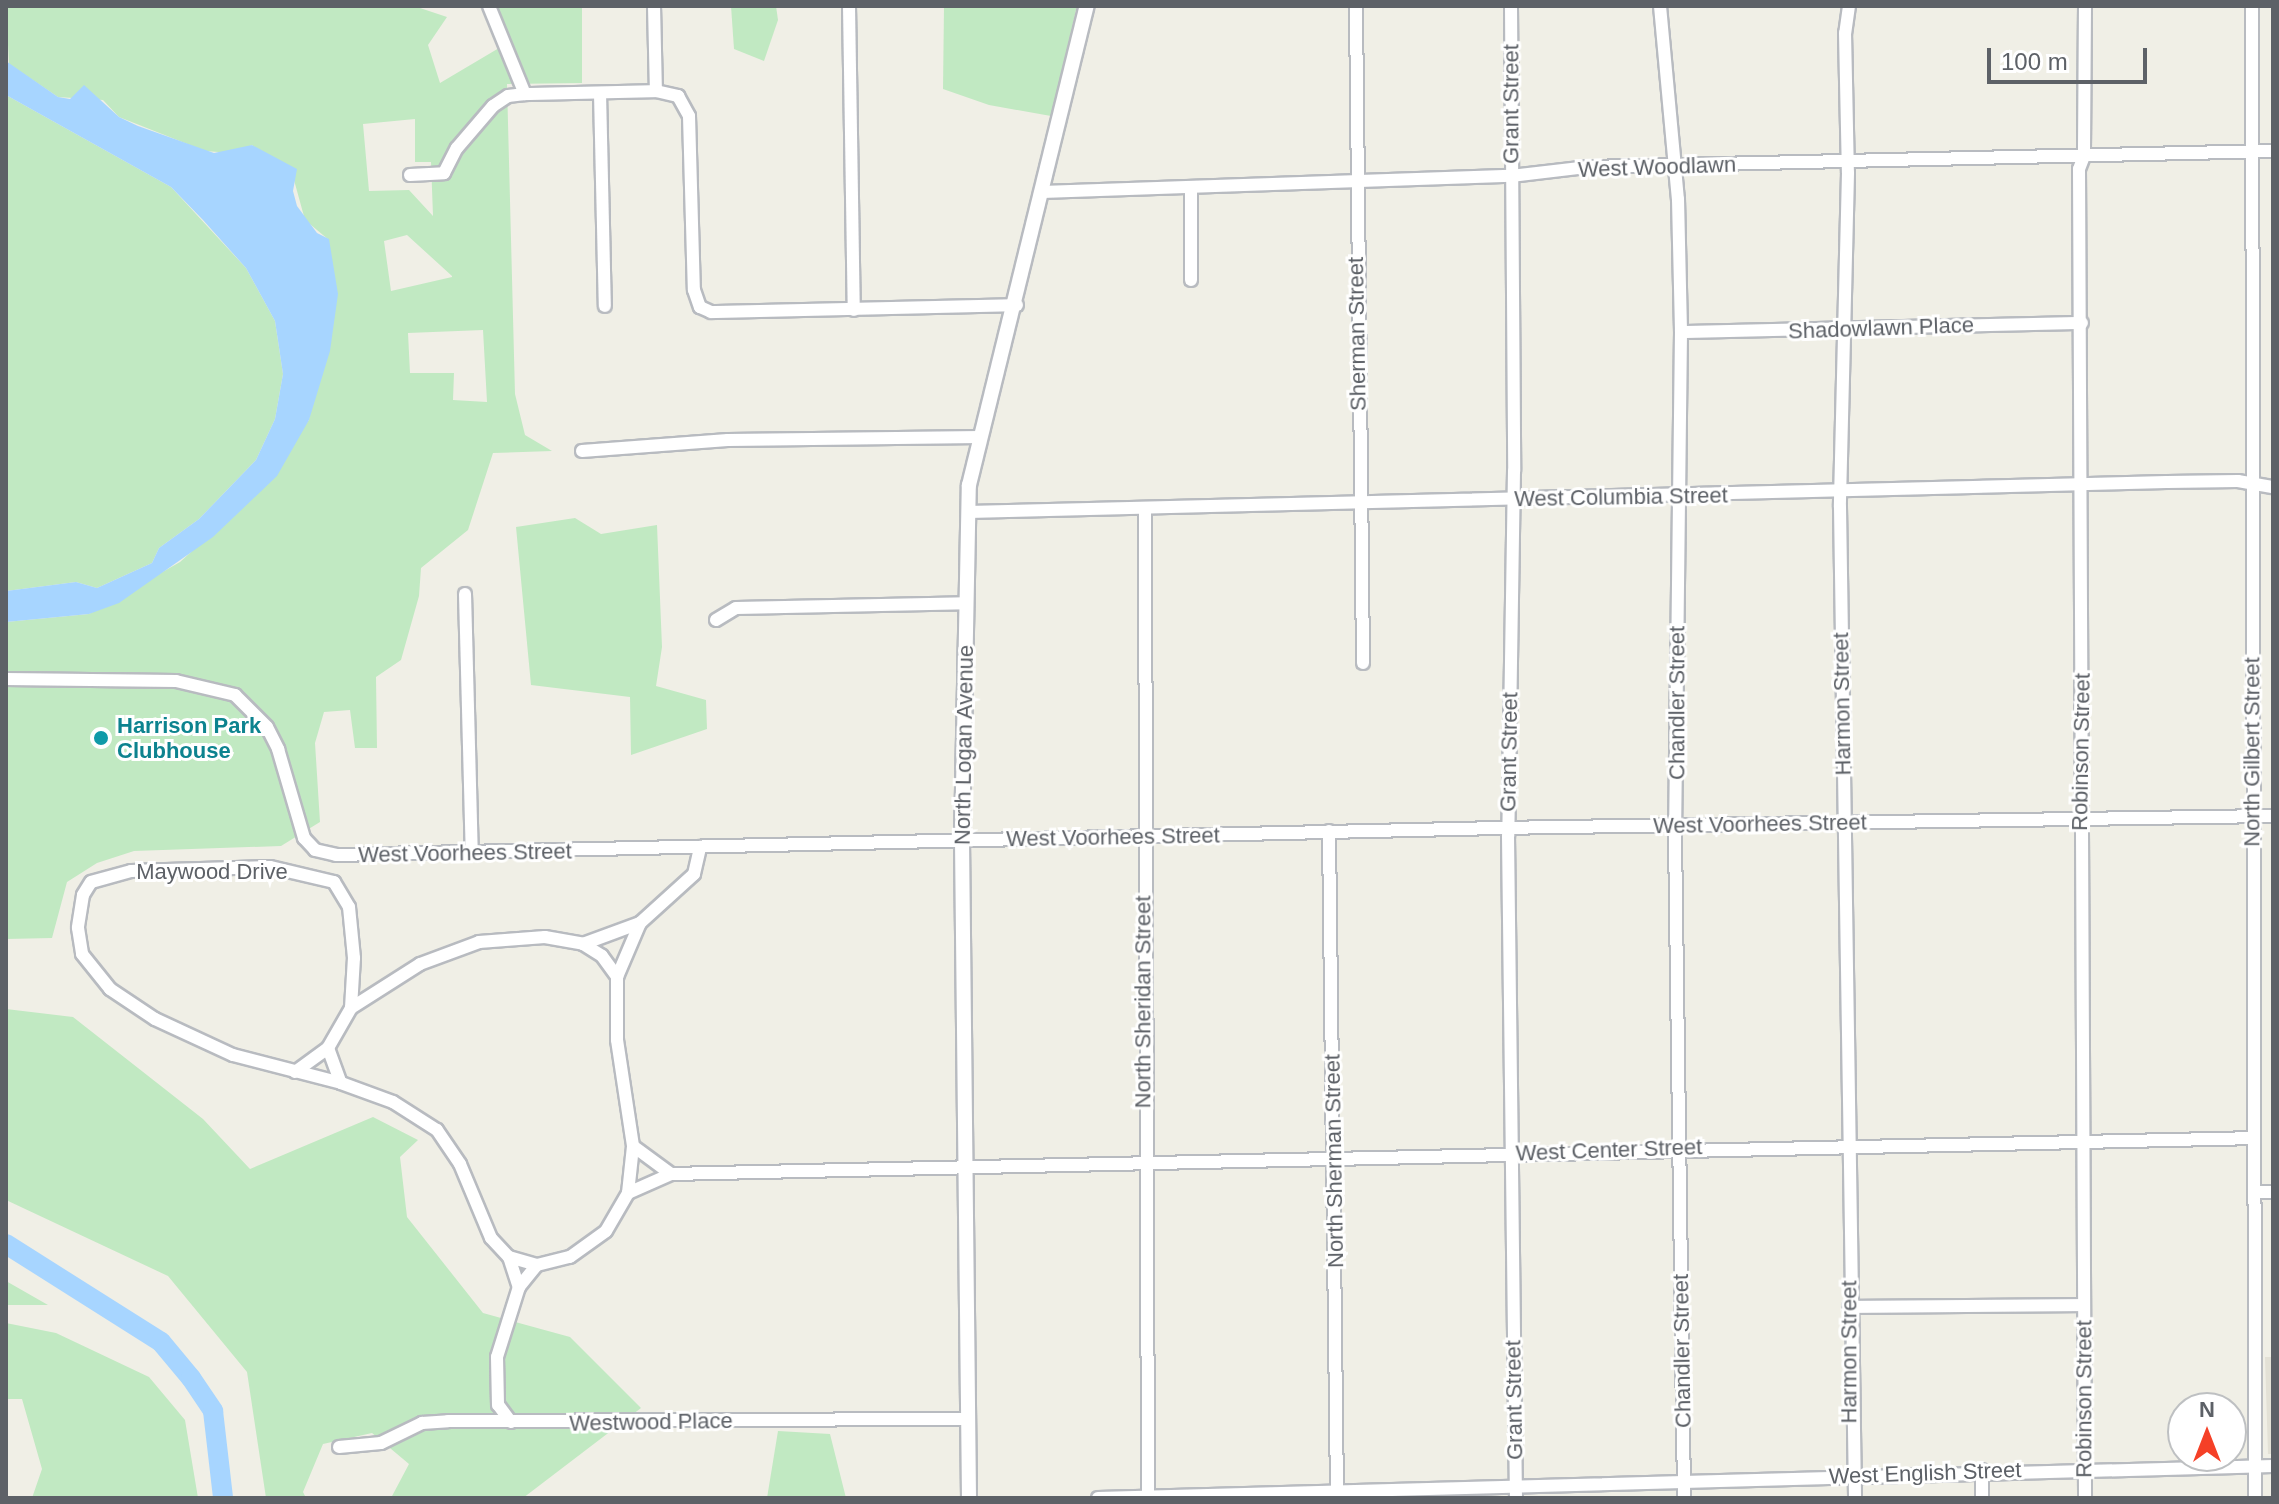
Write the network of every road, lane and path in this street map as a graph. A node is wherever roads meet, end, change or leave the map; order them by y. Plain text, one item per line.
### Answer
1 (489, 6) edge
2 (654, 6) edge
3 (849, 6) edge
4 (1087, 6) edge
5 (1356, 6) edge
6 (1511, 6) edge
7 (1660, 6) edge
8 (1849, 6) edge
9 (2085, 6) edge
10 (2252, 6) edge
11 (656, 91) junction
12 (600, 93) junction
13 (525, 94) junction
14 (2273, 151) edge
15 (2253, 152) junction
16 (2084, 156) junction
17 (1846, 162) junction
18 (1676, 165) junction
19 (410, 175) dead end
20 (1511, 176) junction
21 (1356, 181) junction
22 (1191, 187) junction
23 (1042, 192) junction
24 (1191, 280) dead end
25 (1017, 305) junction
26 (605, 306) dead end
27 (854, 310) junction
28 (2082, 323) junction
29 (1845, 330) junction
30 (1681, 332) junction
31 (981, 437) junction
32 (582, 451) dead end
33 (2252, 484) junction
34 (2082, 485) junction
35 (2273, 487) edge
36 (1842, 491) junction
37 (1678, 495) junction
38 (1513, 499) junction
39 (1362, 503) junction
40 (1145, 509) junction
41 (968, 512) junction
42 (465, 594) dead end
43 (966, 603) junction
44 (716, 620) dead end
45 (1363, 663) dead end
46 (6, 679) edge
47 (2253, 816) junction
48 (2273, 816) edge
49 (2081, 819) junction
50 (1843, 822) junction
51 (1675, 826) junction
52 (1508, 828) junction
53 (1329, 831) junction
54 (1145, 836) junction
55 (962, 840) junction
56 (700, 847) junction
57 (472, 853) junction
58 (640, 923) junction
59 (583, 944) junction
60 (617, 977) junction
61 (351, 1008) junction
62 (328, 1048) junction
63 (295, 1072) junction
64 (341, 1083) junction
65 (2254, 1138) junction
66 (2083, 1141) junction
67 (1847, 1144) junction
68 (633, 1146) junction
69 (1680, 1148) junction
70 (1510, 1152) junction
71 (1333, 1158) junction
72 (1144, 1162) junction
73 (964, 1167) junction
74 (671, 1174) junction
75 (2254, 1192) junction
76 (2273, 1192) edge
77 (628, 1193) junction
78 (509, 1257) junction
79 (537, 1265) junction
80 (519, 1287) junction
81 (2084, 1305) junction
82 (1849, 1307) junction
83 (969, 1419) junction
84 (511, 1422) junction
85 (339, 1447) dead end
86 (2273, 1466) edge
87 (2085, 1467) junction
88 (2255, 1467) junction
89 (1982, 1470) junction
90 (1852, 1477) junction
91 (1684, 1482) junction
92 (1337, 1491) junction
93 (1516, 1492) edge
94 (1148, 1496) edge
95 (969, 1498) edge
96 (1098, 1498) edge
97 (1684, 1498) edge
98 (1855, 1498) edge
99 (1982, 1498) edge
100 (2085, 1498) edge
101 (2255, 1498) edge

1 - 13 street
2 - 11 street
3 - 27 street
4 - 23 street, North Logan Avenue
5 - 21 street, Sherman Street
6 - 20 street, Grant Street
7 - 18 street, Chandler Street
8 - 17 street, Harmon Street
9 - 16 street, Robinson Street
10 - 15 street, North Gilbert Street
11 - 12 street
11 - 27 street
12 - 13 street
12 - 26 street
13 - 19 street
14 - 15 street, West Woodlawn
15 - 16 street, West Woodlawn
15 - 33 street, North Gilbert Street
16 - 17 street, West Woodlawn
16 - 28 street, Robinson Street
17 - 18 street, West Woodlawn
17 - 29 street, Harmon Street
18 - 20 street, West Woodlawn
18 - 30 street, Chandler Street
20 - 21 street, West Woodlawn
20 - 38 street, Grant Street
21 - 22 street, West Woodlawn
21 - 39 street, Sherman Street
22 - 23 street, West Woodlawn
22 - 24 street
23 - 25 street, North Logan Avenue
25 - 27 street
25 - 31 street, North Logan Avenue
28 - 29 street, Shadowlawn Place
28 - 34 street, Robinson Street
29 - 30 street, Shadowlawn Place
29 - 36 street, Harmon Street
30 - 37 street, Chandler Street
31 - 32 street
31 - 41 street, North Logan Avenue
33 - 34 street, West Columbia Street
33 - 35 street, West Columbia Street
33 - 47 street, North Gilbert Street
34 - 36 street, West Columbia Street
34 - 49 street, Robinson Street
36 - 37 street, West Columbia Street
36 - 50 street, Harmon Street
37 - 38 street, West Columbia Street
37 - 51 street, Chandler Street
38 - 39 street, West Columbia Street
38 - 52 street, Grant Street
39 - 40 street, West Columbia Street
39 - 45 street, Sherman Street
40 - 41 street, West Columbia Street
40 - 54 street, North Sheridan Street
41 - 43 street, North Logan Avenue
42 - 57 street
43 - 44 street
43 - 55 street, North Logan Avenue
46 - 57 street, West Voorhees Street
47 - 48 street, West Voorhees Street
47 - 49 street, West Voorhees Street
47 - 65 street, North Gilbert Street
49 - 50 street, West Voorhees Street
49 - 66 street, Robinson Street
50 - 51 street, West Voorhees Street
50 - 67 street, Harmon Street
51 - 52 street, West Voorhees Street
51 - 69 street, Chandler Street
52 - 53 street, West Voorhees Street
52 - 70 street, Grant Street
53 - 54 street, West Voorhees Street
53 - 71 street, North Sherman Street
54 - 55 street, West Voorhees Street
54 - 72 street, North Sheridan Street
55 - 56 street, West Voorhees Street
55 - 73 street, North Logan Avenue
56 - 57 street, West Voorhees Street
56 - 58 street
58 - 59 street
58 - 60 street
59 - 60 street
59 - 61 street, Maywood Drive
60 - 68 street
61 - 62 street, Maywood Drive
61 - 63 street, Maywood Drive
62 - 63 street, Maywood Drive
62 - 64 street
63 - 64 street, Maywood Drive
64 - 78 street, Maywood Drive
65 - 66 street, West Center Street
65 - 75 street, North Gilbert Street
66 - 67 street, West Center Street
66 - 81 street, Robinson Street
67 - 69 street, West Center Street
67 - 82 street, Harmon Street
68 - 74 street
68 - 77 street
69 - 70 street, West Center Street
69 - 91 street, Chandler Street
70 - 71 street, West Center Street
70 - 93 street, Grant Street
71 - 72 street, West Center Street
71 - 92 street, North Sherman Street
72 - 73 street, West Center Street
72 - 94 street, North Sheridan Street
73 - 74 street
73 - 83 street, North Logan Avenue
74 - 77 street
75 - 76 street
75 - 88 street, North Gilbert Street
77 - 79 street
78 - 79 street
78 - 80 street, Maywood Drive
79 - 80 street
80 - 84 street
81 - 82 street
81 - 87 street, Robinson Street
82 - 90 street, Harmon Street
83 - 84 street, Westwood Place
83 - 95 street, North Logan Avenue
84 - 85 street, Westwood Place
86 - 88 street, West English Street
87 - 88 street, West English Street
87 - 89 street, West English Street
87 - 100 street, Robinson Street
88 - 101 street, North Gilbert Street
89 - 90 street, West English Street
89 - 99 street
90 - 91 street, West English Street
90 - 98 street, Harmon Street
91 - 93 street, West English Street
91 - 97 street, Chandler Street
92 - 93 street, West English Street
92 - 94 street, West English Street
94 - 96 street, West English Street

